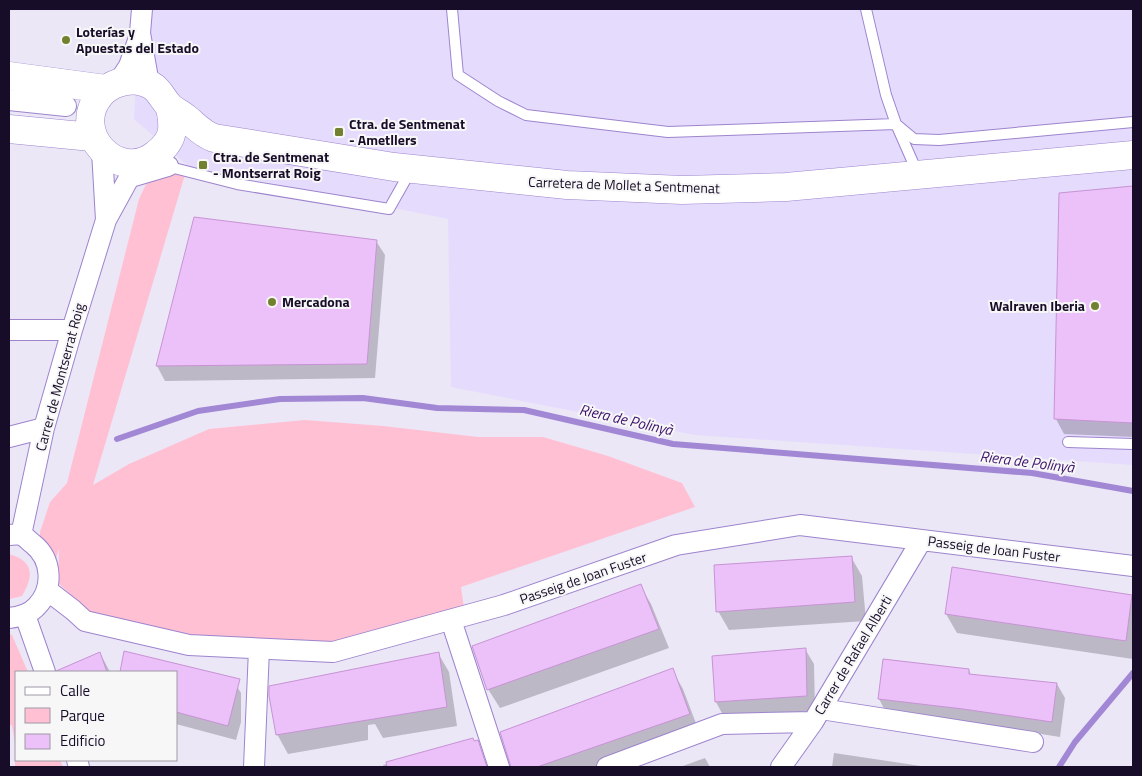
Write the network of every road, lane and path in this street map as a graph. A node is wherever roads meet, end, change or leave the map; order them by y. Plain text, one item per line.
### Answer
1 (142, 9) edge
2 (452, 9) edge
3 (866, 9) edge
4 (140, 33) junction
5 (9, 76) edge
6 (149, 84) junction
7 (112, 86) junction
8 (9, 100) edge
9 (66, 106) dead end
10 (170, 107) junction
11 (1133, 122) edge
12 (896, 124) junction
13 (9, 129) edge
14 (206, 135) junction
15 (97, 144) junction
16 (1133, 155) edge
17 (151, 162) junction
18 (412, 169) junction
19 (919, 175) junction
20 (106, 220) junction
21 (9, 330) edge
22 (72, 330) junction
23 (44, 428) junction
24 (9, 437) edge
25 (1068, 442) dead end
26 (1133, 444) edge
27 (15, 535) edge
28 (922, 541) junction
29 (1133, 566) edge
30 (47, 590) junction
31 (17, 616) edge
32 (451, 620) junction
33 (259, 649) junction
34 (45, 671) edge
35 (817, 716) junction
36 (1033, 742) dead end
37 (254, 767) edge
38 (499, 767) edge
39 (607, 767) edge
40 (781, 767) edge

1 - 4 street
2 - 12 lane
3 - 12 lane
4 - 6 street
4 - 7 street
5 - 7 street
6 - 7 street
6 - 10 street
7 - 15 street
8 - 9 street
10 - 14 street
10 - 17 street
11 - 12 lane
12 - 19 lane
13 - 15 street
14 - 17 street
14 - 18 street, Carretera de Mollet a Sentmenat
15 - 17 street
15 - 20 street, Carrer de Montserrat Roig
16 - 19 street, Carretera de Mollet a Sentmenat
17 - 18 lane
17 - 20 street, Carrer de Montserrat Roig
18 - 19 street, Carretera de Mollet a Sentmenat
20 - 22 street, Carrer de Montserrat Roig
21 - 22 street
22 - 23 street, Carrer de Montserrat Roig
23 - 24 street
23 - 27 street, Carrer de Montserrat Roig
25 - 26 lane
27 - 30 street
28 - 29 street, Passeig de Joan Fuster
28 - 32 street, Passeig de Joan Fuster
28 - 35 street, Carrer de Rafael Alberti
30 - 31 street
30 - 33 street, Passeig de Joan Fuster
31 - 34 street
32 - 33 street, Passeig de Joan Fuster
32 - 38 street
33 - 37 street
35 - 36 street
35 - 39 street
35 - 40 street, Carrer de Rafael Alberti

